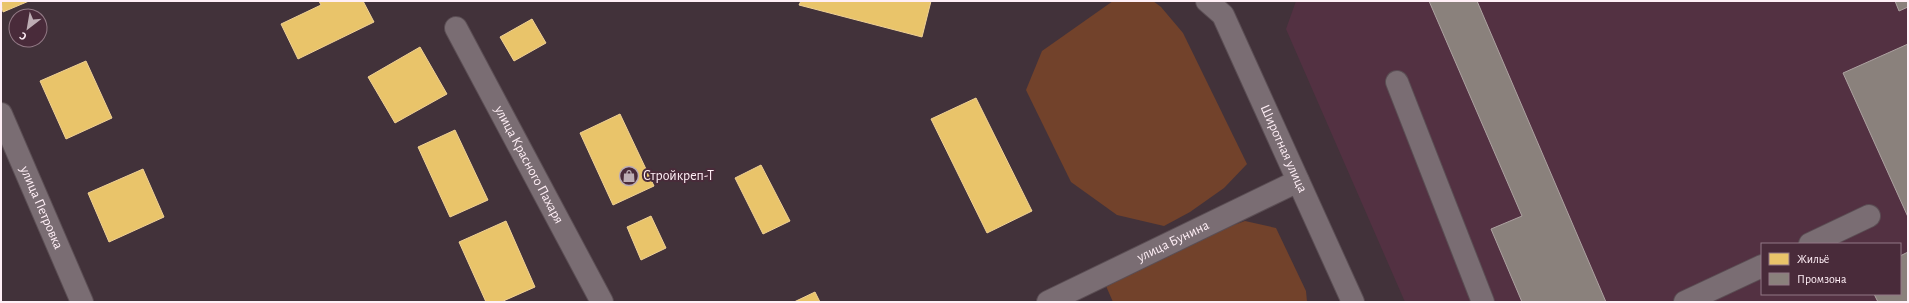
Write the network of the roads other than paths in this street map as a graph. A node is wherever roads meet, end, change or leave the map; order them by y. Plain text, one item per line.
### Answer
1 (1207, 1) edge
2 (1226, 8) edge
3 (456, 28) dead end
4 (1397, 82) dead end
5 (1, 114) edge
6 (1298, 181) junction
7 (1869, 216) dead end
8 (1812, 243) edge
9 (1761, 266) edge
10 (82, 302) edge
11 (602, 302) edge
12 (1048, 302) edge
13 (1353, 302) edge
14 (1483, 302) edge
15 (1685, 302) edge

1 - 2 street, Широтная улица
2 - 6 street, Широтная улица
3 - 11 street, улица Красного Пахаря
4 - 14 street
5 - 10 street, улица Петровка
6 - 12 street, улица Бунина
6 - 13 street, Широтная улица
7 - 8 street
9 - 15 street

